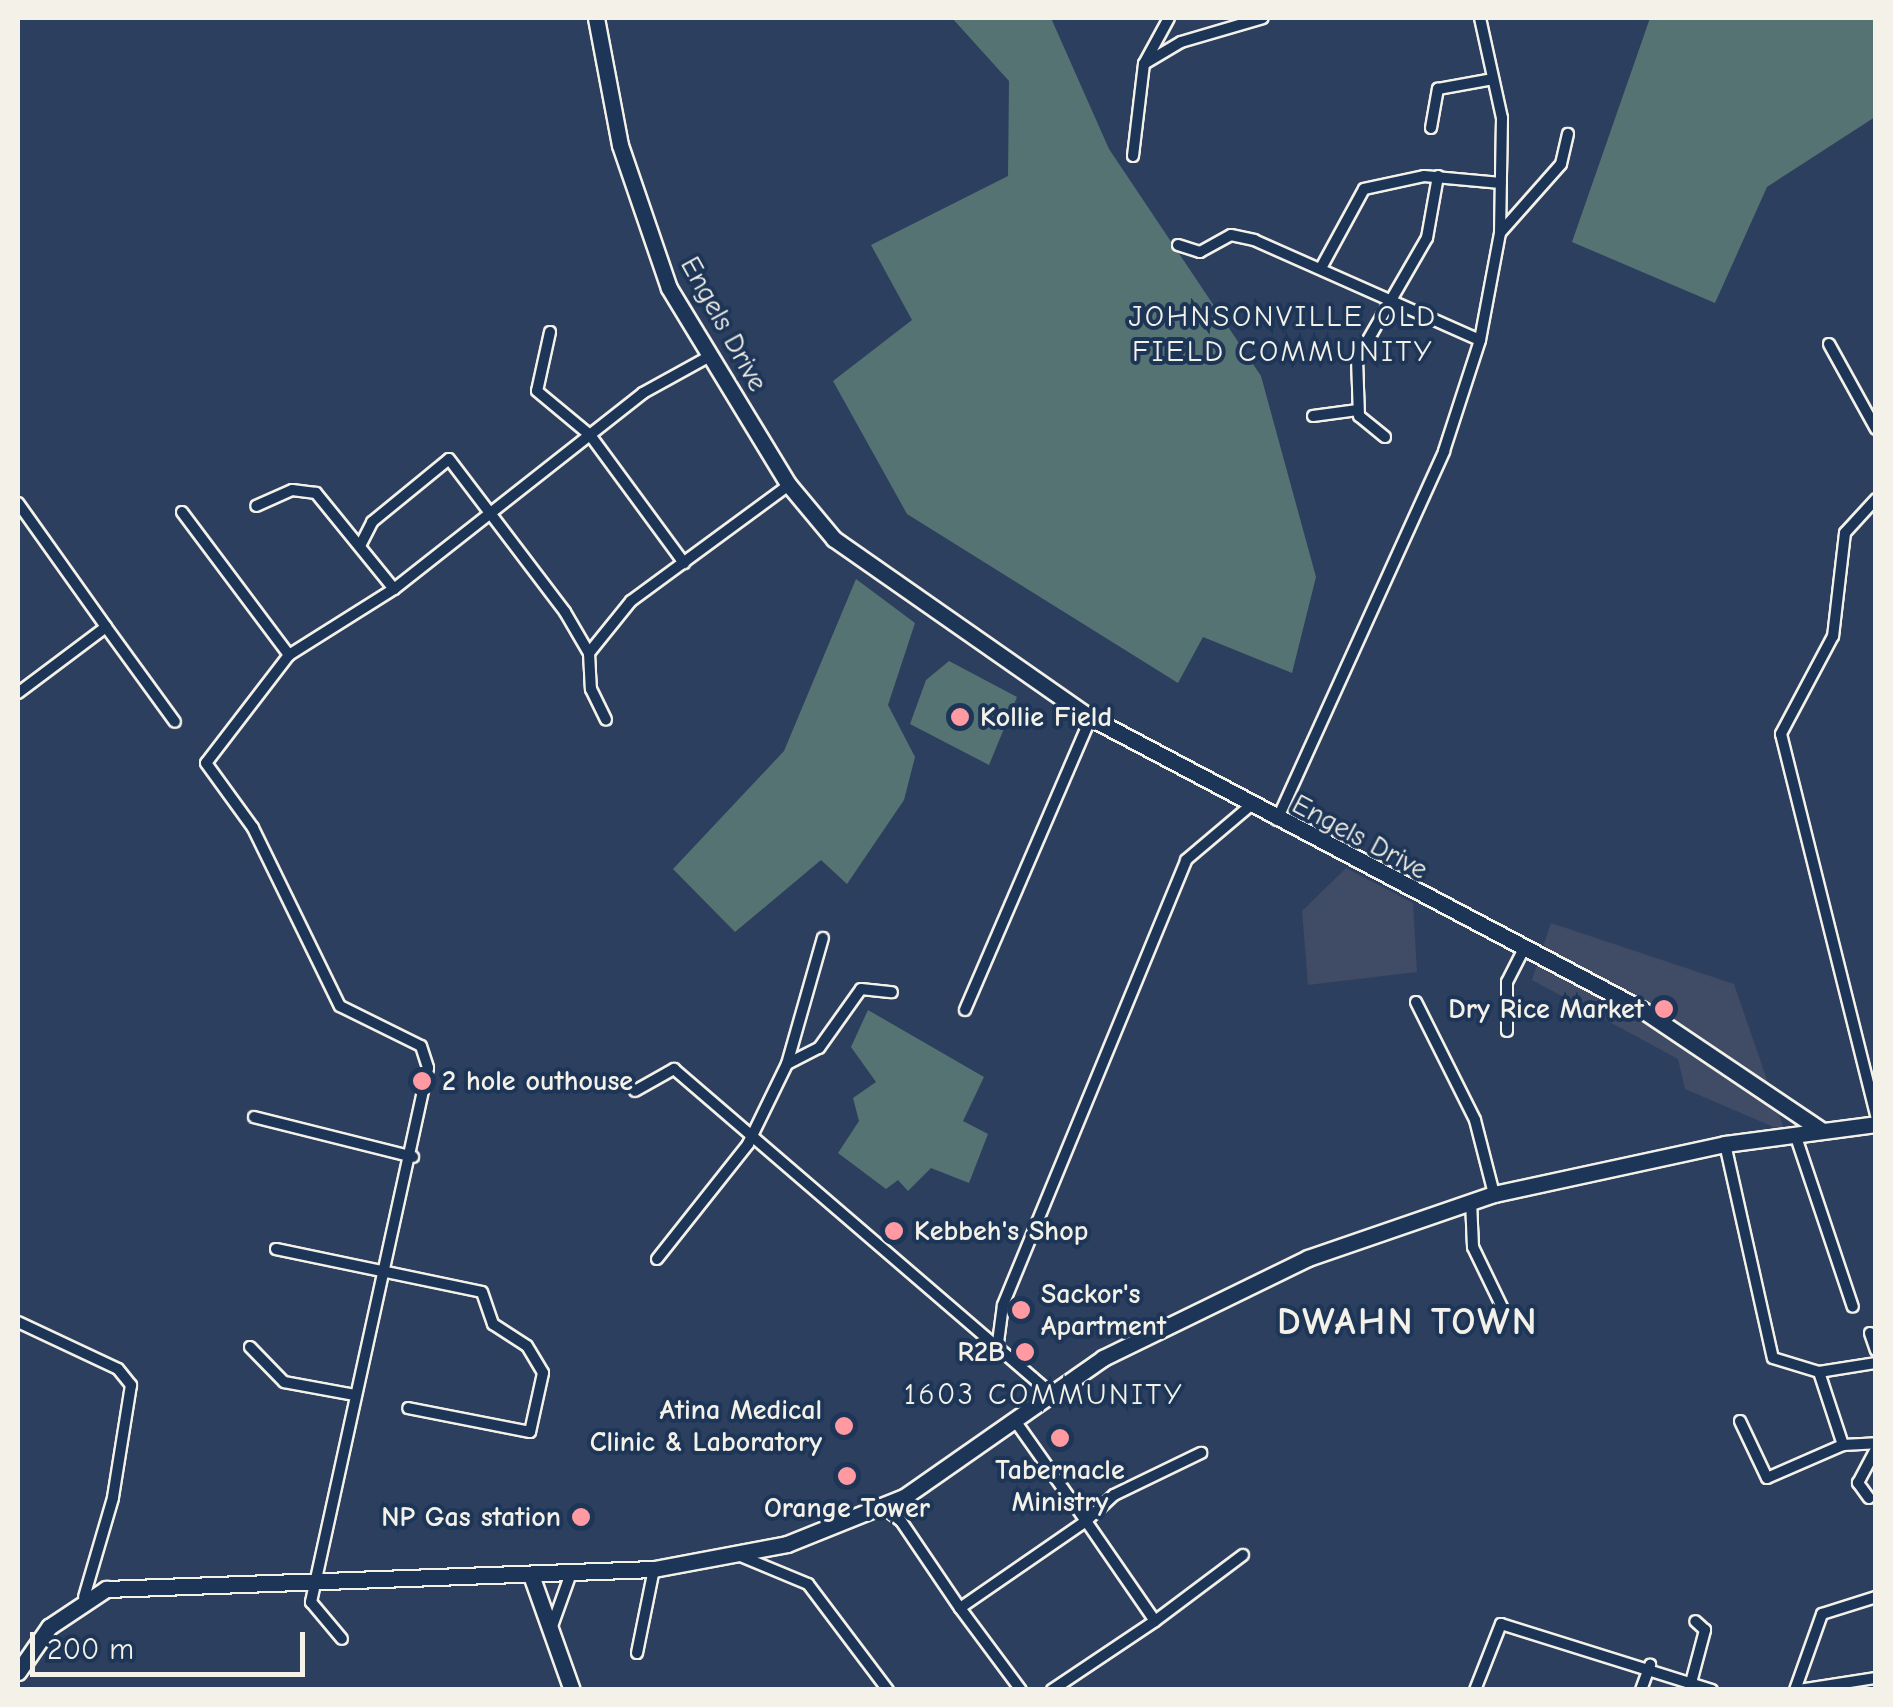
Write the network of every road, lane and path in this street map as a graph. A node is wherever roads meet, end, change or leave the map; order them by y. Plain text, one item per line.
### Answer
1 (596, 18) edge
2 (1169, 18) edge
3 (1263, 18) edge
4 (1480, 18) edge
5 (1144, 64) junction
6 (1493, 78) junction
7 (1431, 128) dead end
8 (1568, 134) dead end
9 (1134, 156) dead end
10 (1438, 176) junction
11 (1501, 183) junction
12 (1500, 233) junction
13 (1178, 244) dead end
14 (1322, 268) junction
15 (1387, 298) junction
16 (550, 332) dead end
17 (1480, 340) junction
18 (1830, 344) dead end
19 (710, 356) junction
20 (1358, 410) junction
21 (1313, 416) dead end
22 (1876, 429) edge
23 (590, 435) junction
24 (1385, 437) dead end
25 (790, 485) junction
26 (1876, 500) edge
27 (18, 503) edge
28 (256, 506) dead end
29 (492, 510) junction
30 (182, 512) dead end
31 (362, 544) junction
32 (684, 563) junction
33 (394, 589) junction
34 (106, 627) junction
35 (589, 653) junction
36 (289, 654) junction
37 (18, 693) edge
38 (1091, 718) junction
39 (606, 720) dead end
40 (174, 722) dead end
41 (1250, 806) junction
42 (1276, 821) junction
43 (823, 938) dead end
44 (1524, 948) junction
45 (892, 992) dead end
46 (1416, 1002) dead end
47 (964, 1010) dead end
48 (1507, 1031) dead end
49 (788, 1064) junction
50 (635, 1091) dead end
51 (1876, 1116) edge
52 (254, 1117) dead end
53 (1876, 1124) edge
54 (1822, 1130) junction
55 (751, 1131) junction
56 (1795, 1134) junction
57 (1725, 1144) junction
58 (413, 1157) junction
59 (1494, 1194) junction
60 (1471, 1201) junction
61 (276, 1248) dead end
62 (658, 1259) dead end
63 (385, 1270) junction
64 (1502, 1307) dead end
65 (1853, 1307) dead end
66 (18, 1322) edge
67 (1870, 1333) dead end
68 (250, 1347) dead end
69 (996, 1350) junction
70 (1876, 1350) edge
71 (1876, 1363) edge
72 (1820, 1372) junction
73 (356, 1395) junction
74 (1055, 1397) junction
75 (408, 1408) dead end
76 (1740, 1421) dead end
77 (1018, 1425) junction
78 (1844, 1445) junction
79 (1876, 1446) edge
80 (1201, 1453) dead end
81 (1869, 1498) dead end
82 (880, 1506) junction
83 (1086, 1521) junction
84 (737, 1554) junction
85 (1243, 1555) dead end
86 (654, 1569) junction
87 (572, 1573) junction
88 (532, 1574) junction
89 (314, 1578) junction
90 (84, 1597) junction
91 (1876, 1597) edge
92 (960, 1608) junction
93 (1155, 1621) junction
94 (1695, 1622) dead end
95 (550, 1630) junction
96 (342, 1638) dead end
97 (637, 1653) dead end
98 (1650, 1665) junction
99 (18, 1672) edge
100 (1876, 1678) edge
101 (1692, 1679) junction
102 (572, 1690) edge
103 (888, 1690) edge
104 (1021, 1690) edge
105 (1052, 1690) edge
106 (1475, 1690) edge
107 (1641, 1690) edge
108 (1712, 1690) edge
109 (1797, 1690) edge

1 - 19 main road, Engels Drive
2 - 5 street
3 - 5 street
4 - 6 street
5 - 9 street
6 - 7 street
6 - 11 street
8 - 12 street
10 - 11 street
10 - 14 street
10 - 15 street
11 - 12 street
12 - 17 street
13 - 14 street
14 - 15 street
15 - 17 street
15 - 20 street
16 - 23 street
17 - 42 street
18 - 22 street
19 - 23 street
19 - 25 main road, Engels Drive
20 - 21 street
20 - 24 street
23 - 29 street
23 - 32 street
25 - 32 street
25 - 38 main road, Engels Drive
26 - 51 street
27 - 34 street
28 - 31 street
29 - 31 street
29 - 33 street
29 - 35 street
30 - 36 street
31 - 33 street
32 - 35 street
33 - 36 street
34 - 37 street
34 - 40 street
35 - 39 street
36 - 58 street
38 - 41 main road, Engels Drive
38 - 47 street
41 - 42 main road, Engels Drive
41 - 69 street
42 - 44 main road, Engels Drive
43 - 49 street
44 - 48 street
44 - 54 main road, Engels Drive
45 - 49 street
46 - 59 street
49 - 55 street
50 - 55 street
52 - 58 street
53 - 54 main road
54 - 56 main road
55 - 62 street
55 - 69 street
56 - 57 main road
56 - 65 street
57 - 59 main road
57 - 72 street
58 - 63 street
59 - 60 main road
60 - 64 street
60 - 74 main road
61 - 63 street
63 - 73 street
63 - 75 street
66 - 90 street
67 - 70 street
68 - 73 street
69 - 74 street
71 - 72 street
72 - 78 street
73 - 89 street
74 - 77 main road
76 - 78 street
77 - 82 main road
77 - 83 street
78 - 79 street
79 - 81 street
80 - 83 street
82 - 84 main road
82 - 92 street
83 - 92 street
83 - 93 street
84 - 86 main road
84 - 103 street
85 - 93 street
86 - 87 main road
86 - 97 street
87 - 88 main road
87 - 95 street
88 - 89 main road
88 - 95 main road
89 - 90 main road
89 - 96 street
90 - 99 main road
91 - 109 street
92 - 104 street
93 - 105 street
94 - 101 street
95 - 102 main road
98 - 101 street
98 - 106 street
98 - 107 street
100 - 109 street
101 - 108 street

